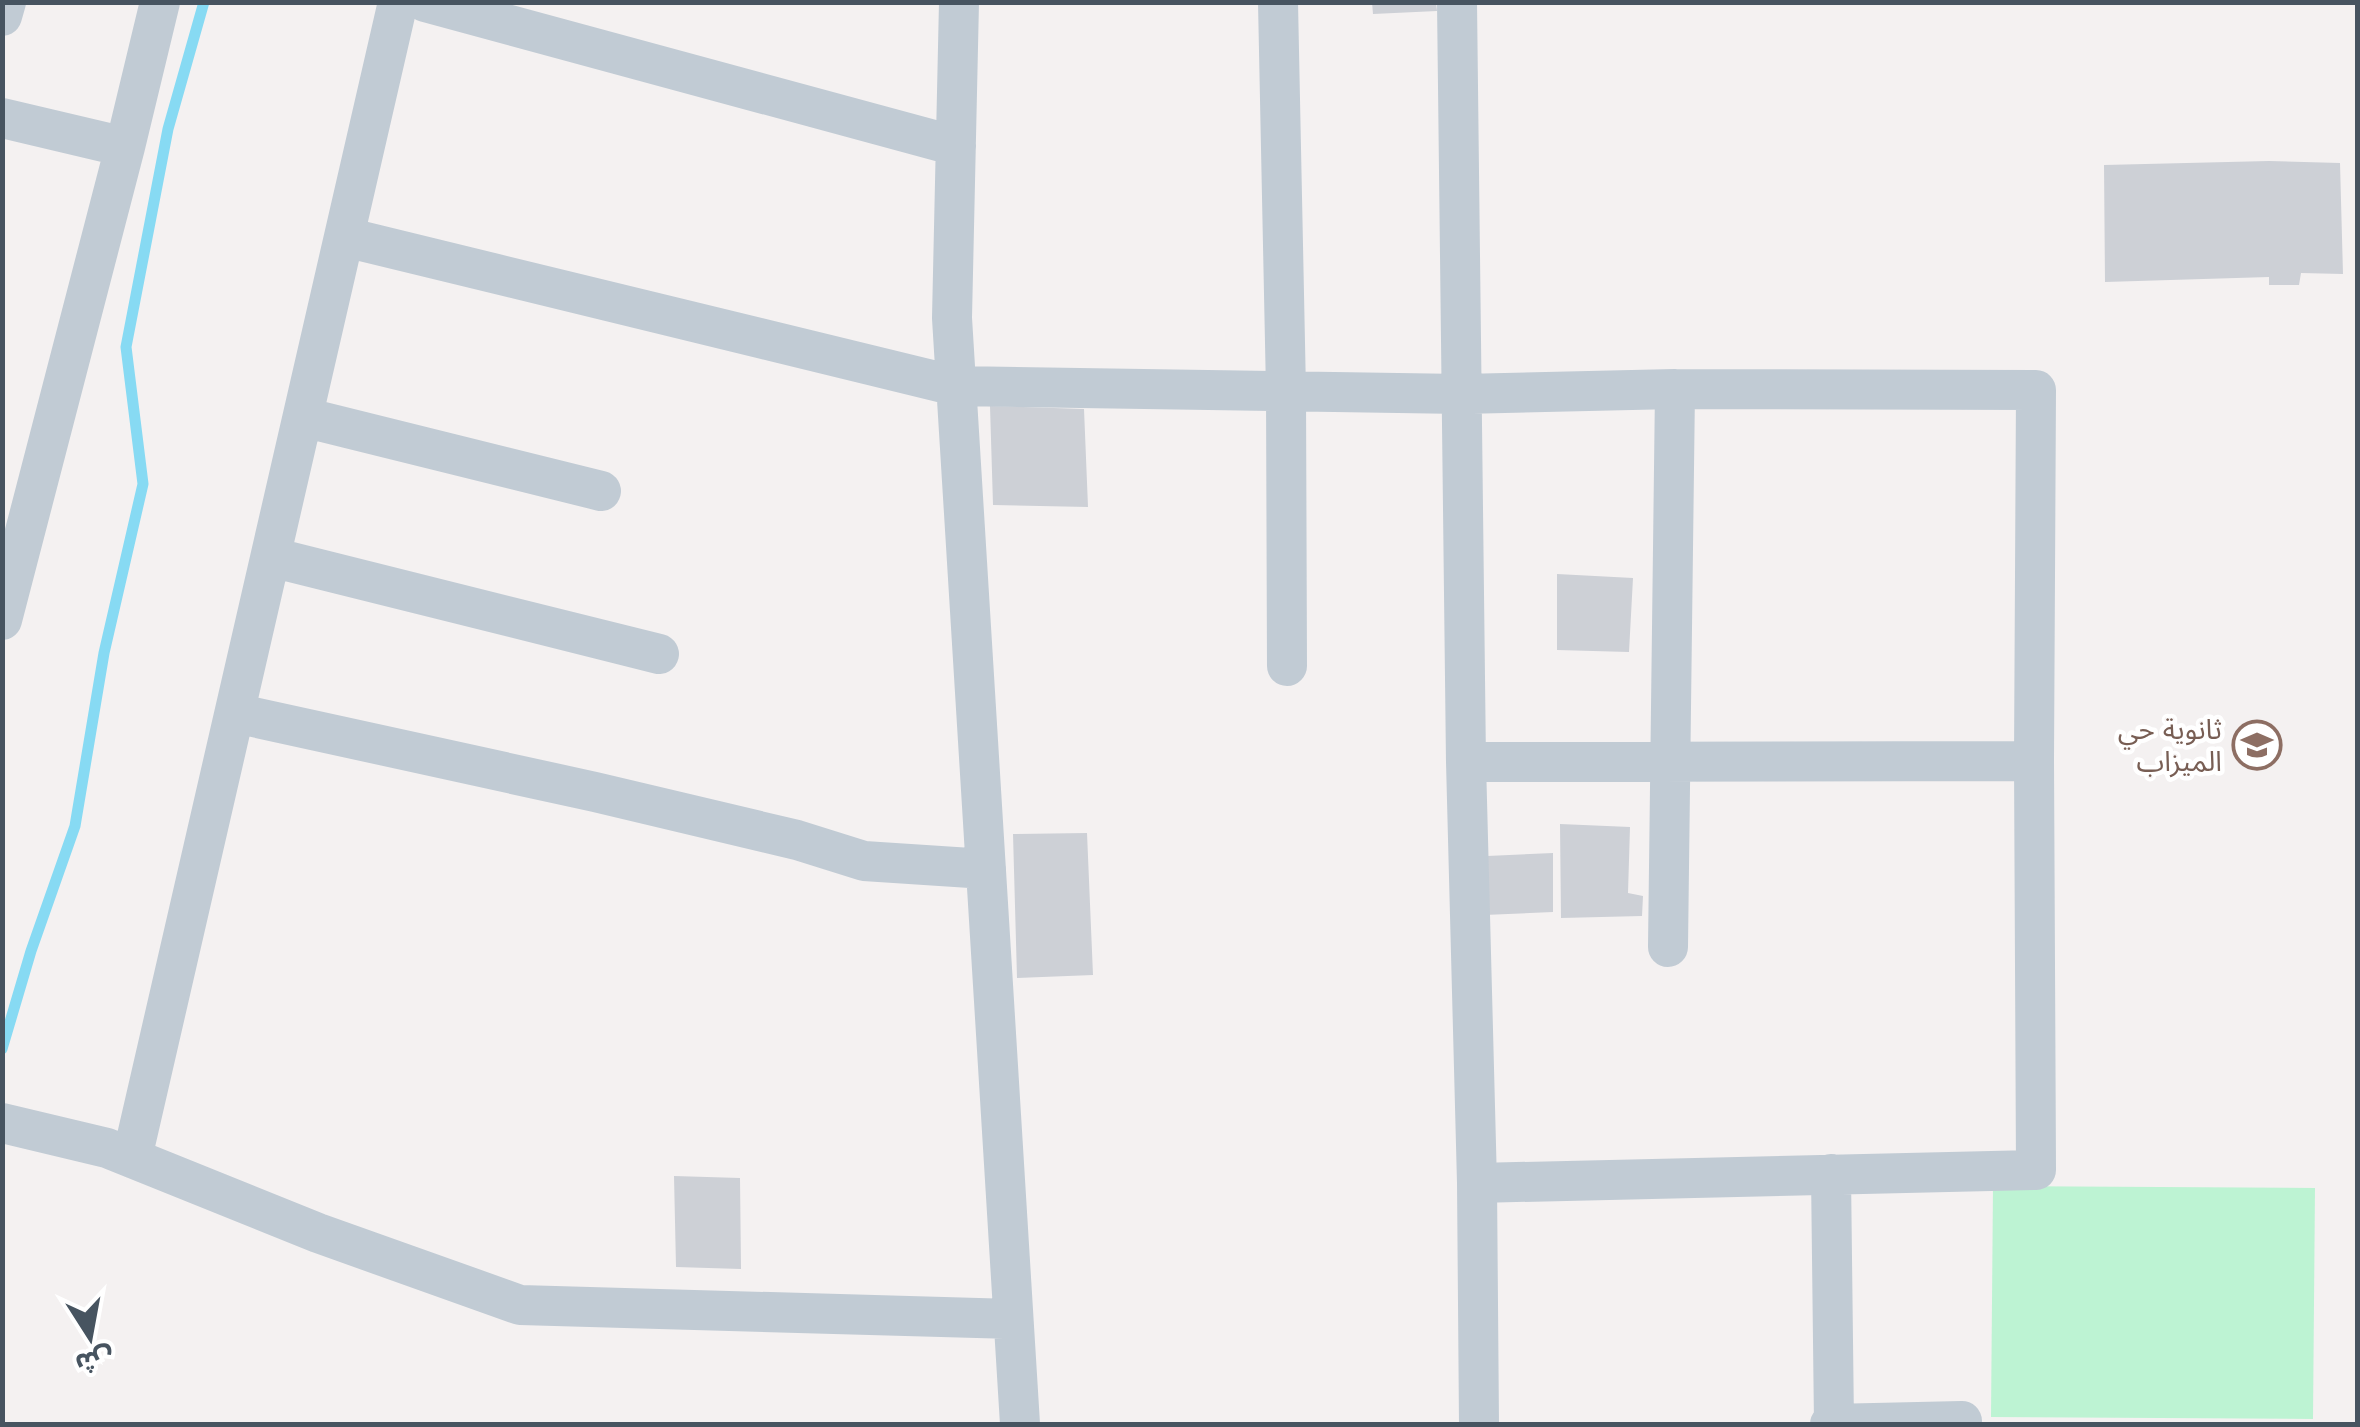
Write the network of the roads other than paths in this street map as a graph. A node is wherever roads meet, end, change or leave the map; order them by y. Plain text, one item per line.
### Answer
1 (6, 2) edge
2 (160, 2) edge
3 (398, 2) edge
4 (425, 2) edge
5 (958, 2) edge
6 (1278, 2) edge
7 (1457, 2) edge
8 (2, 16) edge
9 (2, 118) edge
10 (126, 146) junction
11 (956, 146) junction
12 (344, 236) junction
13 (956, 386) junction
14 (1675, 389) junction
15 (1286, 391) junction
16 (1462, 394) junction
17 (303, 417) junction
18 (601, 490) dead end
19 (270, 558) junction
20 (2, 620) edge
21 (659, 654) dead end
22 (1287, 666) dead end
23 (234, 713) junction
24 (2034, 760) junction
25 (1466, 762) junction
26 (1669, 762) junction
27 (986, 869) junction
28 (1668, 946) dead end
29 (2, 1123) edge
30 (132, 1158) junction
31 (1831, 1174) junction
32 (1478, 1182) junction
33 (1013, 1318) junction
34 (1962, 1421) dead end
35 (1020, 1424) edge
36 (1479, 1424) edge
37 (1832, 1424) edge

1 - 8 street
2 - 10 street
3 - 12 street
4 - 11 street
5 - 11 street
6 - 15 street
7 - 16 street
9 - 10 street
10 - 20 street
11 - 13 street
12 - 13 street
12 - 17 street
13 - 15 street
13 - 27 street
14 - 16 street
14 - 24 street
14 - 26 street
15 - 16 street
15 - 22 street
16 - 25 street
17 - 18 street
17 - 19 street
19 - 21 street
19 - 23 street
23 - 27 street
23 - 30 street
24 - 26 street
24 - 31 street
25 - 26 street
25 - 32 street
26 - 28 street
27 - 33 street
29 - 30 street
30 - 33 street
31 - 32 street
31 - 37 street
32 - 36 street
33 - 35 street
34 - 37 street

